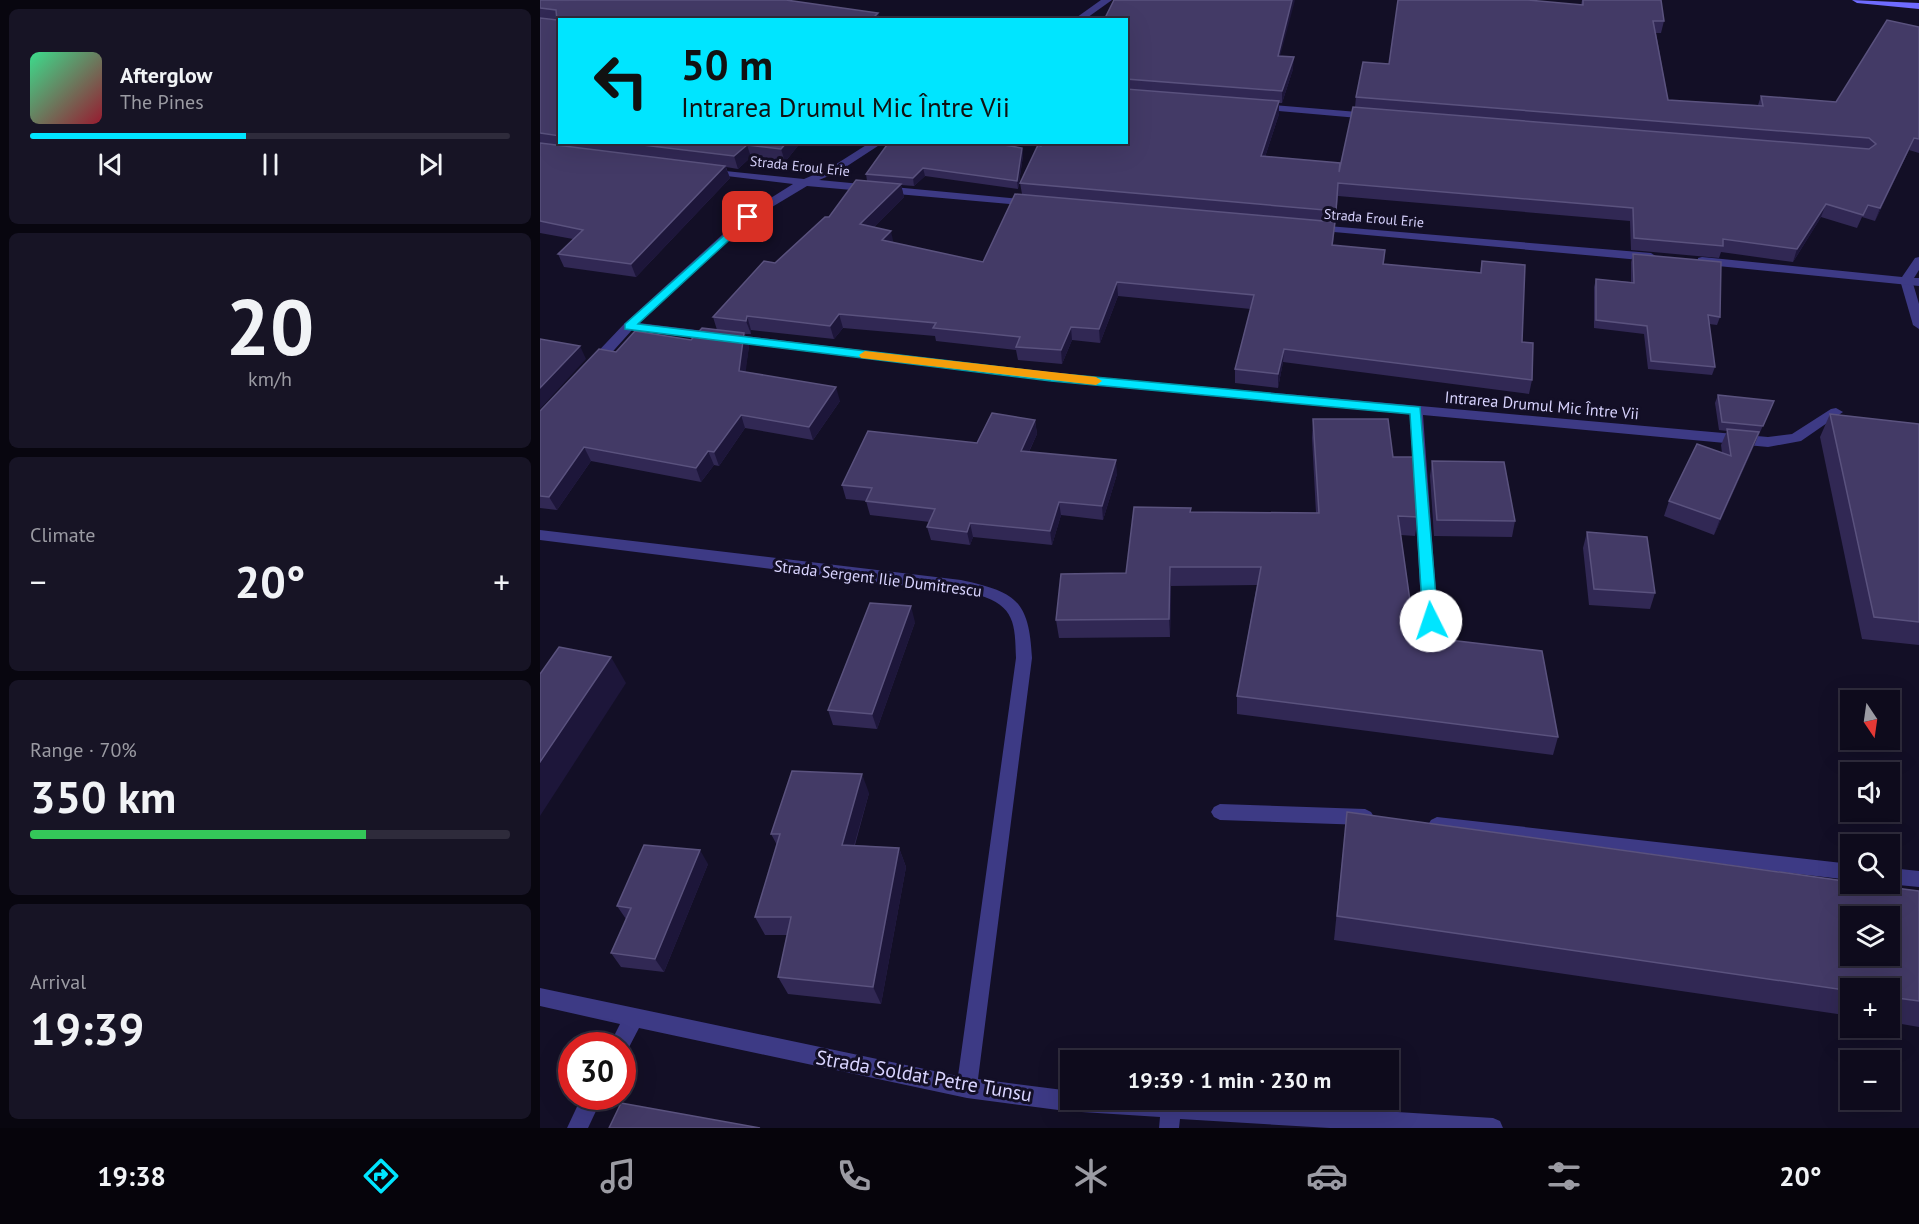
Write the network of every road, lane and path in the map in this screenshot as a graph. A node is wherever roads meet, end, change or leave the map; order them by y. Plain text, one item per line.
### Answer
1 (1107, 0) edge
2 (1857, 0) edge
3 (1919, 6) edge
4 (1080, 18) edge
5 (1245, 106) edge
6 (1376, 117) edge
7 (876, 144) edge
8 (702, 170) edge
9 (805, 182) junction
10 (1040, 203) edge
11 (1302, 226) edge
12 (1660, 258) edge
13 (1684, 260) edge
14 (1919, 261) edge
15 (1913, 281) edge
16 (1919, 325) edge
17 (629, 326) junction
18 (580, 378) edge
19 (1416, 410) junction
20 (1836, 412) edge
21 (540, 535) edge
22 (1431, 621) dead end
23 (1220, 812) dead end
24 (1383, 819) edge
25 (1418, 823) edge
26 (1840, 871) edge
27 (1900, 877) edge
28 (1919, 879) edge
29 (540, 997) edge
30 (633, 1018) junction
31 (626, 1032) edge
32 (967, 1088) junction
33 (586, 1110) edge
34 (1170, 1118) edge
35 (577, 1128) edge
36 (1493, 1128) edge

1 - 4 street
2 - 3 street
5 - 6 street
7 - 9 street
8 - 9 street, Strada Eroul Erie
9 - 10 street, Strada Eroul Erie
9 - 17 street
11 - 12 street, Strada Eroul Erie
13 - 15 street
14 - 15 street
15 - 16 street
17 - 18 street
17 - 19 street, Intrarea Drumul Mic Între Vii
19 - 20 street, Intrarea Drumul Mic Între Vii
19 - 22 street
21 - 32 street, Strada Sergent Ilie Dumitrescu
23 - 24 street
25 - 26 street
27 - 28 street
29 - 30 street, Strada Soldat Petre Tunsu
30 - 31 street
30 - 32 street, Strada Soldat Petre Tunsu
32 - 34 street, Strada Soldat Petre Tunsu
33 - 35 street
34 - 36 street, Strada Soldat Petre Tunsu

